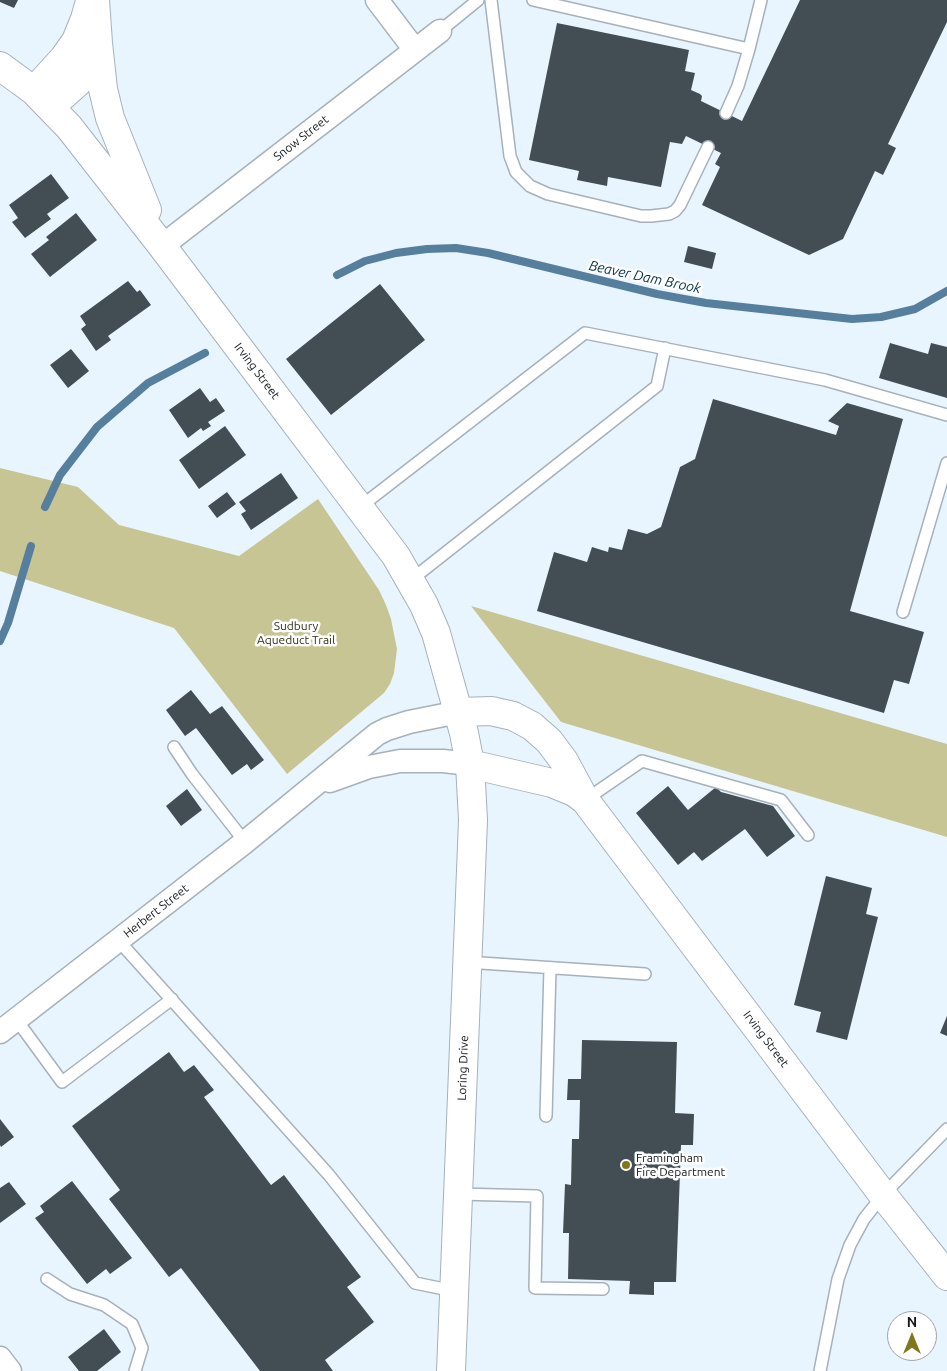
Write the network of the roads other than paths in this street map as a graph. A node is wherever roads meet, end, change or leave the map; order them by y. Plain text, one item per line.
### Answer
1 (90, 0) edge
2 (95, 0) edge
3 (377, 0) edge
4 (478, 0) edge
5 (491, 0) edge
6 (533, 0) edge
7 (760, 0) edge
8 (581, 5) edge
9 (440, 31) joint
10 (98, 43) junction
11 (749, 49) junction
12 (415, 50) junction
13 (0, 66) edge
14 (42, 99) junction
15 (726, 113) dead end
16 (708, 147) dead end
17 (162, 246) junction
18 (665, 348) junction
19 (947, 415) edge
20 (947, 463) edge
21 (360, 507) junction
22 (411, 580) junction
23 (903, 612) dead end
24 (459, 712) junction
25 (174, 747) dead end
26 (470, 764) junction
27 (311, 790) junction
28 (586, 800) junction
29 (808, 835) dead end
30 (245, 842) junction
31 (118, 940) junction
32 (466, 962) junction
33 (550, 968) junction
34 (645, 974) dead end
35 (172, 999) junction
36 (8, 1026) edge
37 (546, 1116) dead end
38 (945, 1134) edge
39 (459, 1194) junction
40 (883, 1195) junction
41 (947, 1276) edge
42 (47, 1279) dead end
43 (603, 1289) dead end
44 (455, 1291) junction
45 (0, 1358) edge
46 (10, 1371) edge
47 (135, 1371) edge
48 (452, 1371) edge
49 (820, 1371) edge

1 - 14 street
2 - 10 street
3 - 12 street
4 - 9 lane
5 - 16 lane
6 - 8 lane
7 - 11 lane
8 - 11 lane
9 - 12 street, Snow Street
10 - 14 street
10 - 17 street
11 - 15 lane
12 - 17 street, Snow Street
13 - 14 street, Irving Street
14 - 17 street, Irving Street
17 - 21 street, Irving Street
18 - 19 lane
18 - 21 lane
18 - 22 lane
20 - 23 lane
21 - 22 street, Irving Street
22 - 24 street, Irving Street
24 - 26 street, Irving Street
24 - 27 street, Herbert Street
24 - 28 street, Irving Street
25 - 30 lane
26 - 27 street, Herbert Street
26 - 28 street, Irving Street
26 - 32 street, Loring Drive
27 - 30 street, Herbert Street
28 - 29 lane
28 - 40 street, Irving Street
30 - 31 street, Herbert Street
31 - 35 lane
31 - 36 street, Herbert Street
32 - 33 lane
32 - 39 street, Loring Drive
33 - 34 lane
33 - 37 lane
35 - 36 lane
35 - 44 lane
38 - 40 lane
39 - 43 lane
39 - 44 street, Loring Drive
40 - 41 street, Irving Street
40 - 49 lane
42 - 47 lane
44 - 48 street, Loring Drive
45 - 46 street

